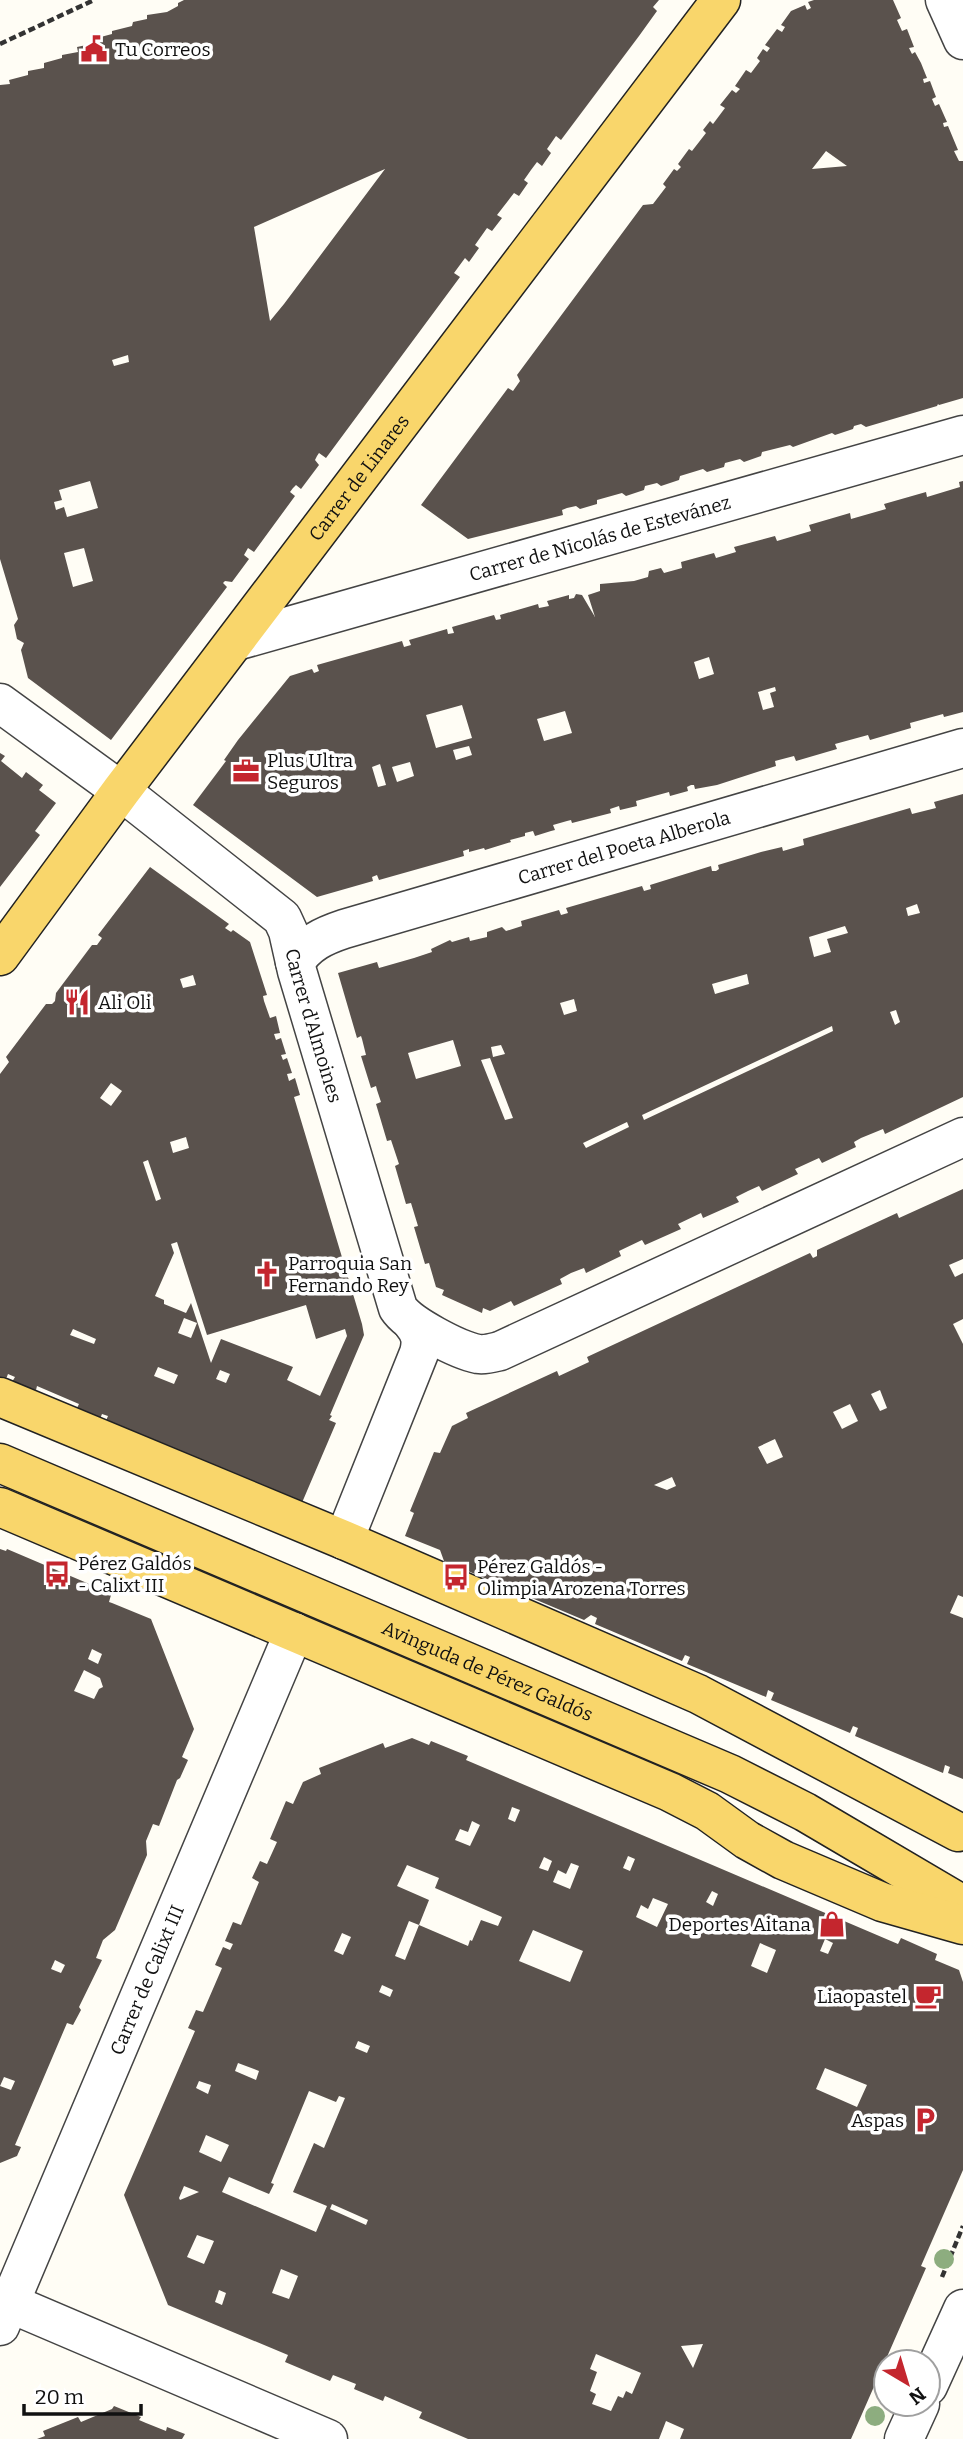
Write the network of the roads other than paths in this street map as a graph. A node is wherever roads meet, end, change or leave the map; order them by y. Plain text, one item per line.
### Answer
1 (721, 0) edge
2 (945, 0) edge
3 (963, 40) edge
4 (963, 435) edge
5 (236, 641) junction
6 (0, 703) edge
7 (963, 748) edge
8 (121, 791) junction
9 (0, 956) edge
10 (295, 962) junction
11 (963, 1137) edge
12 (413, 1324) junction
13 (0, 1397) edge
14 (0, 1442) edge
15 (0, 1462) edge
16 (0, 1507) edge
17 (344, 1540) junction
18 (293, 1632) junction
19 (961, 1833) edge
20 (963, 1905) edge
21 (963, 1925) edge
22 (3, 2309) edge
23 (963, 2309) edge
24 (942, 2355) edge
25 (914, 2418) edge
26 (328, 2439) edge
27 (904, 2439) edge

1 - 5 main road, Carrer de Linares
2 - 3 street
4 - 5 street, Carrer de Nicolás de Estevánez
5 - 8 main road, Carrer de Linares
6 - 8 street, Carrer d'Almoines
7 - 10 street, Carrer del Poeta Alberola
8 - 9 main road, Carrer de Linares
8 - 10 street, Carrer d'Almoines
10 - 12 street, Carrer d'Almoines
11 - 12 street
12 - 17 street
13 - 17 main road, Avinguda de Pérez Galdós
14 - 19 main road, Avinguda de Pérez Galdós
15 - 20 main road, Avinguda de Pérez Galdós
16 - 18 main road, Avinguda de Pérez Galdós
17 - 19 main road, Avinguda de Pérez Galdós
18 - 21 main road, Avinguda de Pérez Galdós
18 - 22 street, Carrer de Calixt III
22 - 26 street
23 - 24 street
25 - 27 street

